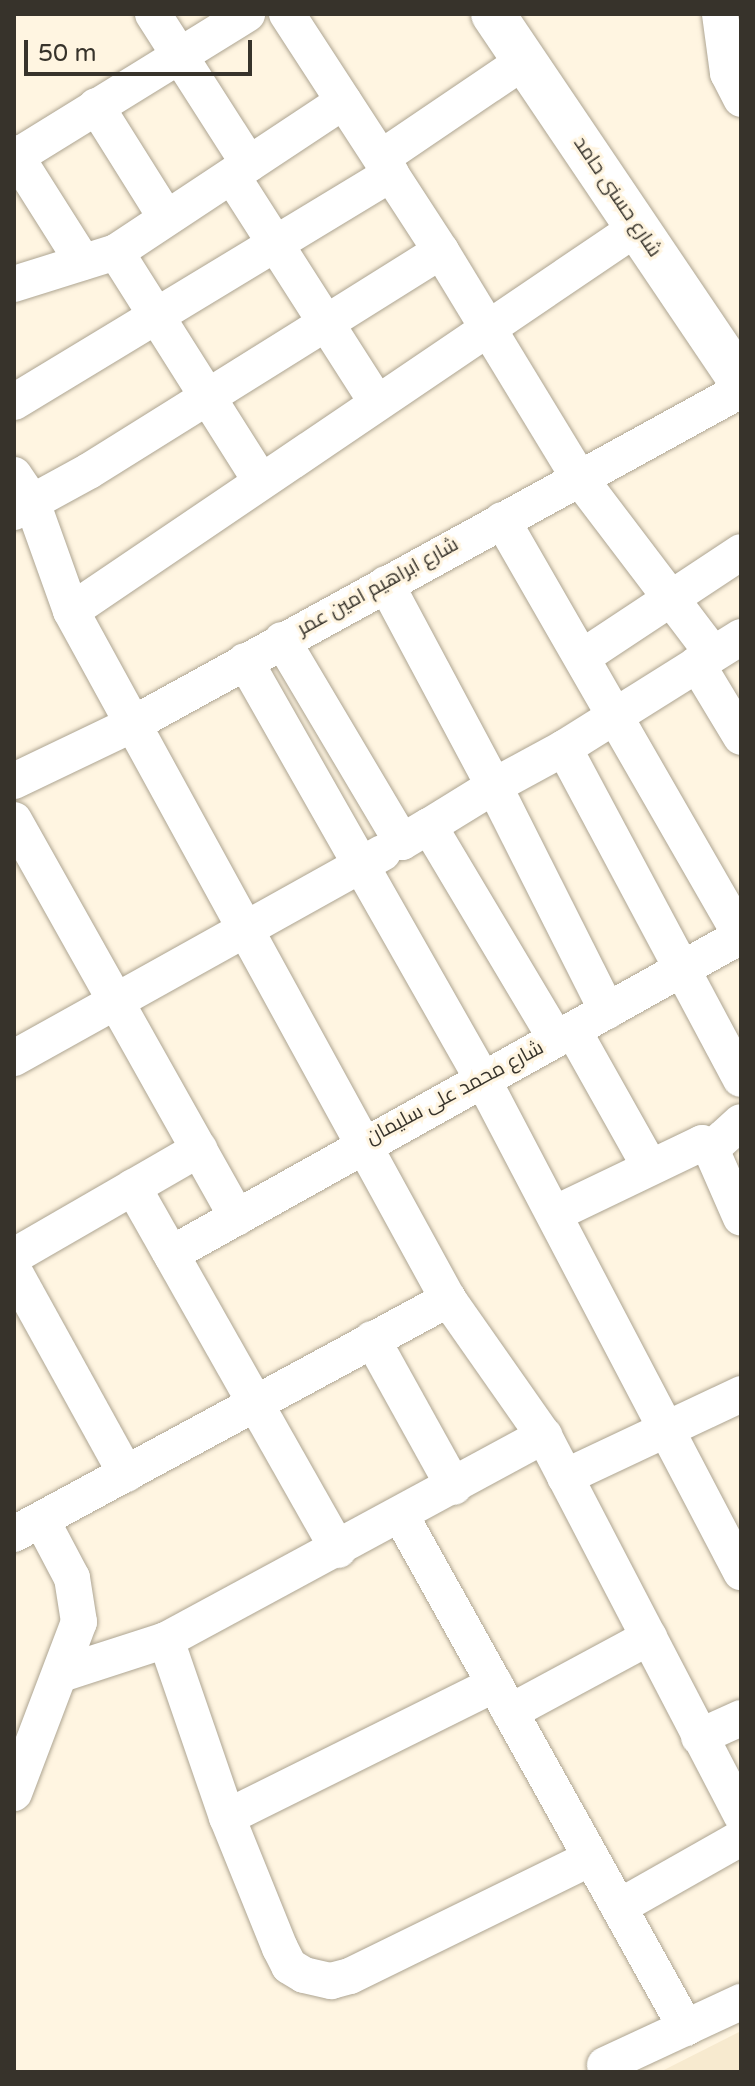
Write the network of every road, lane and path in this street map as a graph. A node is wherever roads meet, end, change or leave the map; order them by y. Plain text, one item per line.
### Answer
1 (153, 14) edge
2 (247, 14) edge
3 (493, 14) edge
4 (720, 14) edge
5 (297, 17) edge
6 (180, 56) junction
7 (524, 61) junction
8 (741, 99) edge
9 (344, 101) junction
10 (96, 106) junction
11 (15, 156) edge
12 (386, 166) junction
13 (240, 170) junction
14 (165, 216) junction
15 (638, 227) junction
16 (276, 244) junction
17 (441, 251) junction
18 (100, 257) junction
19 (14, 284) edge
20 (157, 317) junction
21 (325, 323) junction
22 (487, 327) junction
23 (737, 371) edge
24 (207, 396) junction
25 (14, 402) edge
26 (377, 403) junction
27 (578, 476) junction
28 (261, 481) junction
29 (20, 496) edge
30 (502, 520) junction
31 (741, 552) edge
32 (386, 584) junction
33 (674, 597) junction
34 (71, 611) junction
35 (282, 640) junction
36 (717, 652) edge
37 (584, 656) junction
38 (245, 661) junction
39 (615, 713) junction
40 (133, 724) junction
41 (741, 737) edge
42 (564, 748) junction
43 (14, 781) edge
44 (494, 786) junction
45 (14, 820) edge
46 (416, 834) junction
47 (362, 866) junction
48 (247, 930) junction
49 (741, 935) edge
50 (684, 967) junction
51 (117, 1003) junction
52 (607, 1011) junction
53 (564, 1034) junction
54 (14, 1058) edge
55 (741, 1079) edge
56 (483, 1080) junction
57 (741, 1122) edge
58 (362, 1143) junction
59 (199, 1149) junction
60 (711, 1149) junction
61 (650, 1167) junction
62 (734, 1186) edge
63 (133, 1187) junction
64 (554, 1214) junction
65 (237, 1218) junction
66 (741, 1218) edge
67 (171, 1254) junction
68 (14, 1256) edge
69 (14, 1271) edge
70 (448, 1299) junction
71 (27, 1326) edge
72 (372, 1339) junction
73 (741, 1394) edge
74 (255, 1403) junction
75 (666, 1429) junction
76 (544, 1436) junction
77 (126, 1474) junction
78 (565, 1477) junction
79 (454, 1487) junction
80 (401, 1516) junction
81 (28, 1528) edge
82 (338, 1550) junction
83 (741, 1572) edge
84 (649, 1637) junction
85 (166, 1640) junction
86 (61, 1674) junction
87 (502, 1698) junction
88 (741, 1718) edge
89 (699, 1737) junction
90 (14, 1793) edge
91 (741, 1815) edge
92 (227, 1817) junction
93 (741, 1838) edge
94 (591, 1858) junction
95 (619, 1907) junction
96 (741, 2002) edge
97 (686, 2028) junction
98 (605, 2065) dead end

1 - 6 street
2 - 6 street
3 - 7 street, شارع حسنى حامد
4 - 8 street
5 - 9 street
6 - 10 street
6 - 13 street
7 - 12 street
7 - 15 street, شارع حسنى حامد
9 - 12 street
9 - 13 street
10 - 11 street
10 - 14 street
11 - 18 street
12 - 16 street
12 - 17 street
13 - 14 street
13 - 16 street
14 - 18 street
15 - 22 street
15 - 23 street, شارع حسنى حامد
16 - 20 street
16 - 21 street
17 - 21 street
17 - 22 street
18 - 19 street
18 - 20 street
20 - 24 street
20 - 25 street
21 - 24 street
21 - 26 street
22 - 26 street
22 - 27 street
23 - 27 street, شارع ابراهيم امين عمر
24 - 28 street
24 - 29 street
26 - 28 street
27 - 30 street, شارع ابراهيم امين عمر
27 - 33 street
28 - 34 street
29 - 34 street
30 - 32 street, شارع ابراهيم امين عمر
30 - 37 street
31 - 33 street
32 - 35 street, شارع ابراهيم امين عمر
32 - 44 street
33 - 36 street
33 - 37 street
34 - 40 street
35 - 38 street, شارع ابراهيم امين عمر
35 - 46 street
36 - 39 street
36 - 41 street
37 - 39 street
38 - 40 street, شارع ابراهيم امين عمر
38 - 47 street
39 - 42 street
39 - 49 street
40 - 43 street, شارع ابراهيم امين عمر
40 - 48 street
42 - 44 street
42 - 50 street
44 - 46 street
44 - 52 street
45 - 51 street
46 - 47 street
46 - 53 street
47 - 48 street
47 - 56 street
48 - 51 street
48 - 58 street
49 - 50 street, شارع محمد على سليمان
50 - 52 street, شارع محمد على سليمان
50 - 55 street
51 - 54 street
51 - 59 street
52 - 53 street, شارع محمد على سليمان
53 - 56 street, شارع محمد على سليمان
53 - 61 street
56 - 58 street, شارع محمد على سليمان
56 - 64 street
57 - 60 street
58 - 65 street, شارع محمد على سليمان
58 - 70 street
59 - 63 street
59 - 65 street
60 - 61 street
60 - 62 street
61 - 64 street
62 - 66 street
63 - 67 street
63 - 68 street
64 - 75 street
65 - 67 street, شارع محمد على سليمان
67 - 74 street
69 - 71 street
70 - 72 street
70 - 76 street
71 - 77 street
72 - 74 street
72 - 79 street
73 - 75 street
74 - 77 street
74 - 82 street
75 - 78 street
75 - 83 street
76 - 78 street
76 - 79 street
77 - 81 street
78 - 84 street
79 - 80 street
80 - 82 street
80 - 87 street
81 - 86 street
82 - 85 street
84 - 87 street
84 - 89 street
85 - 86 street
85 - 92 street
86 - 90 street
87 - 92 street
87 - 94 street
88 - 89 street
89 - 91 street
92 - 94 street
93 - 95 street
94 - 95 street
95 - 97 street
96 - 97 street
97 - 98 street

